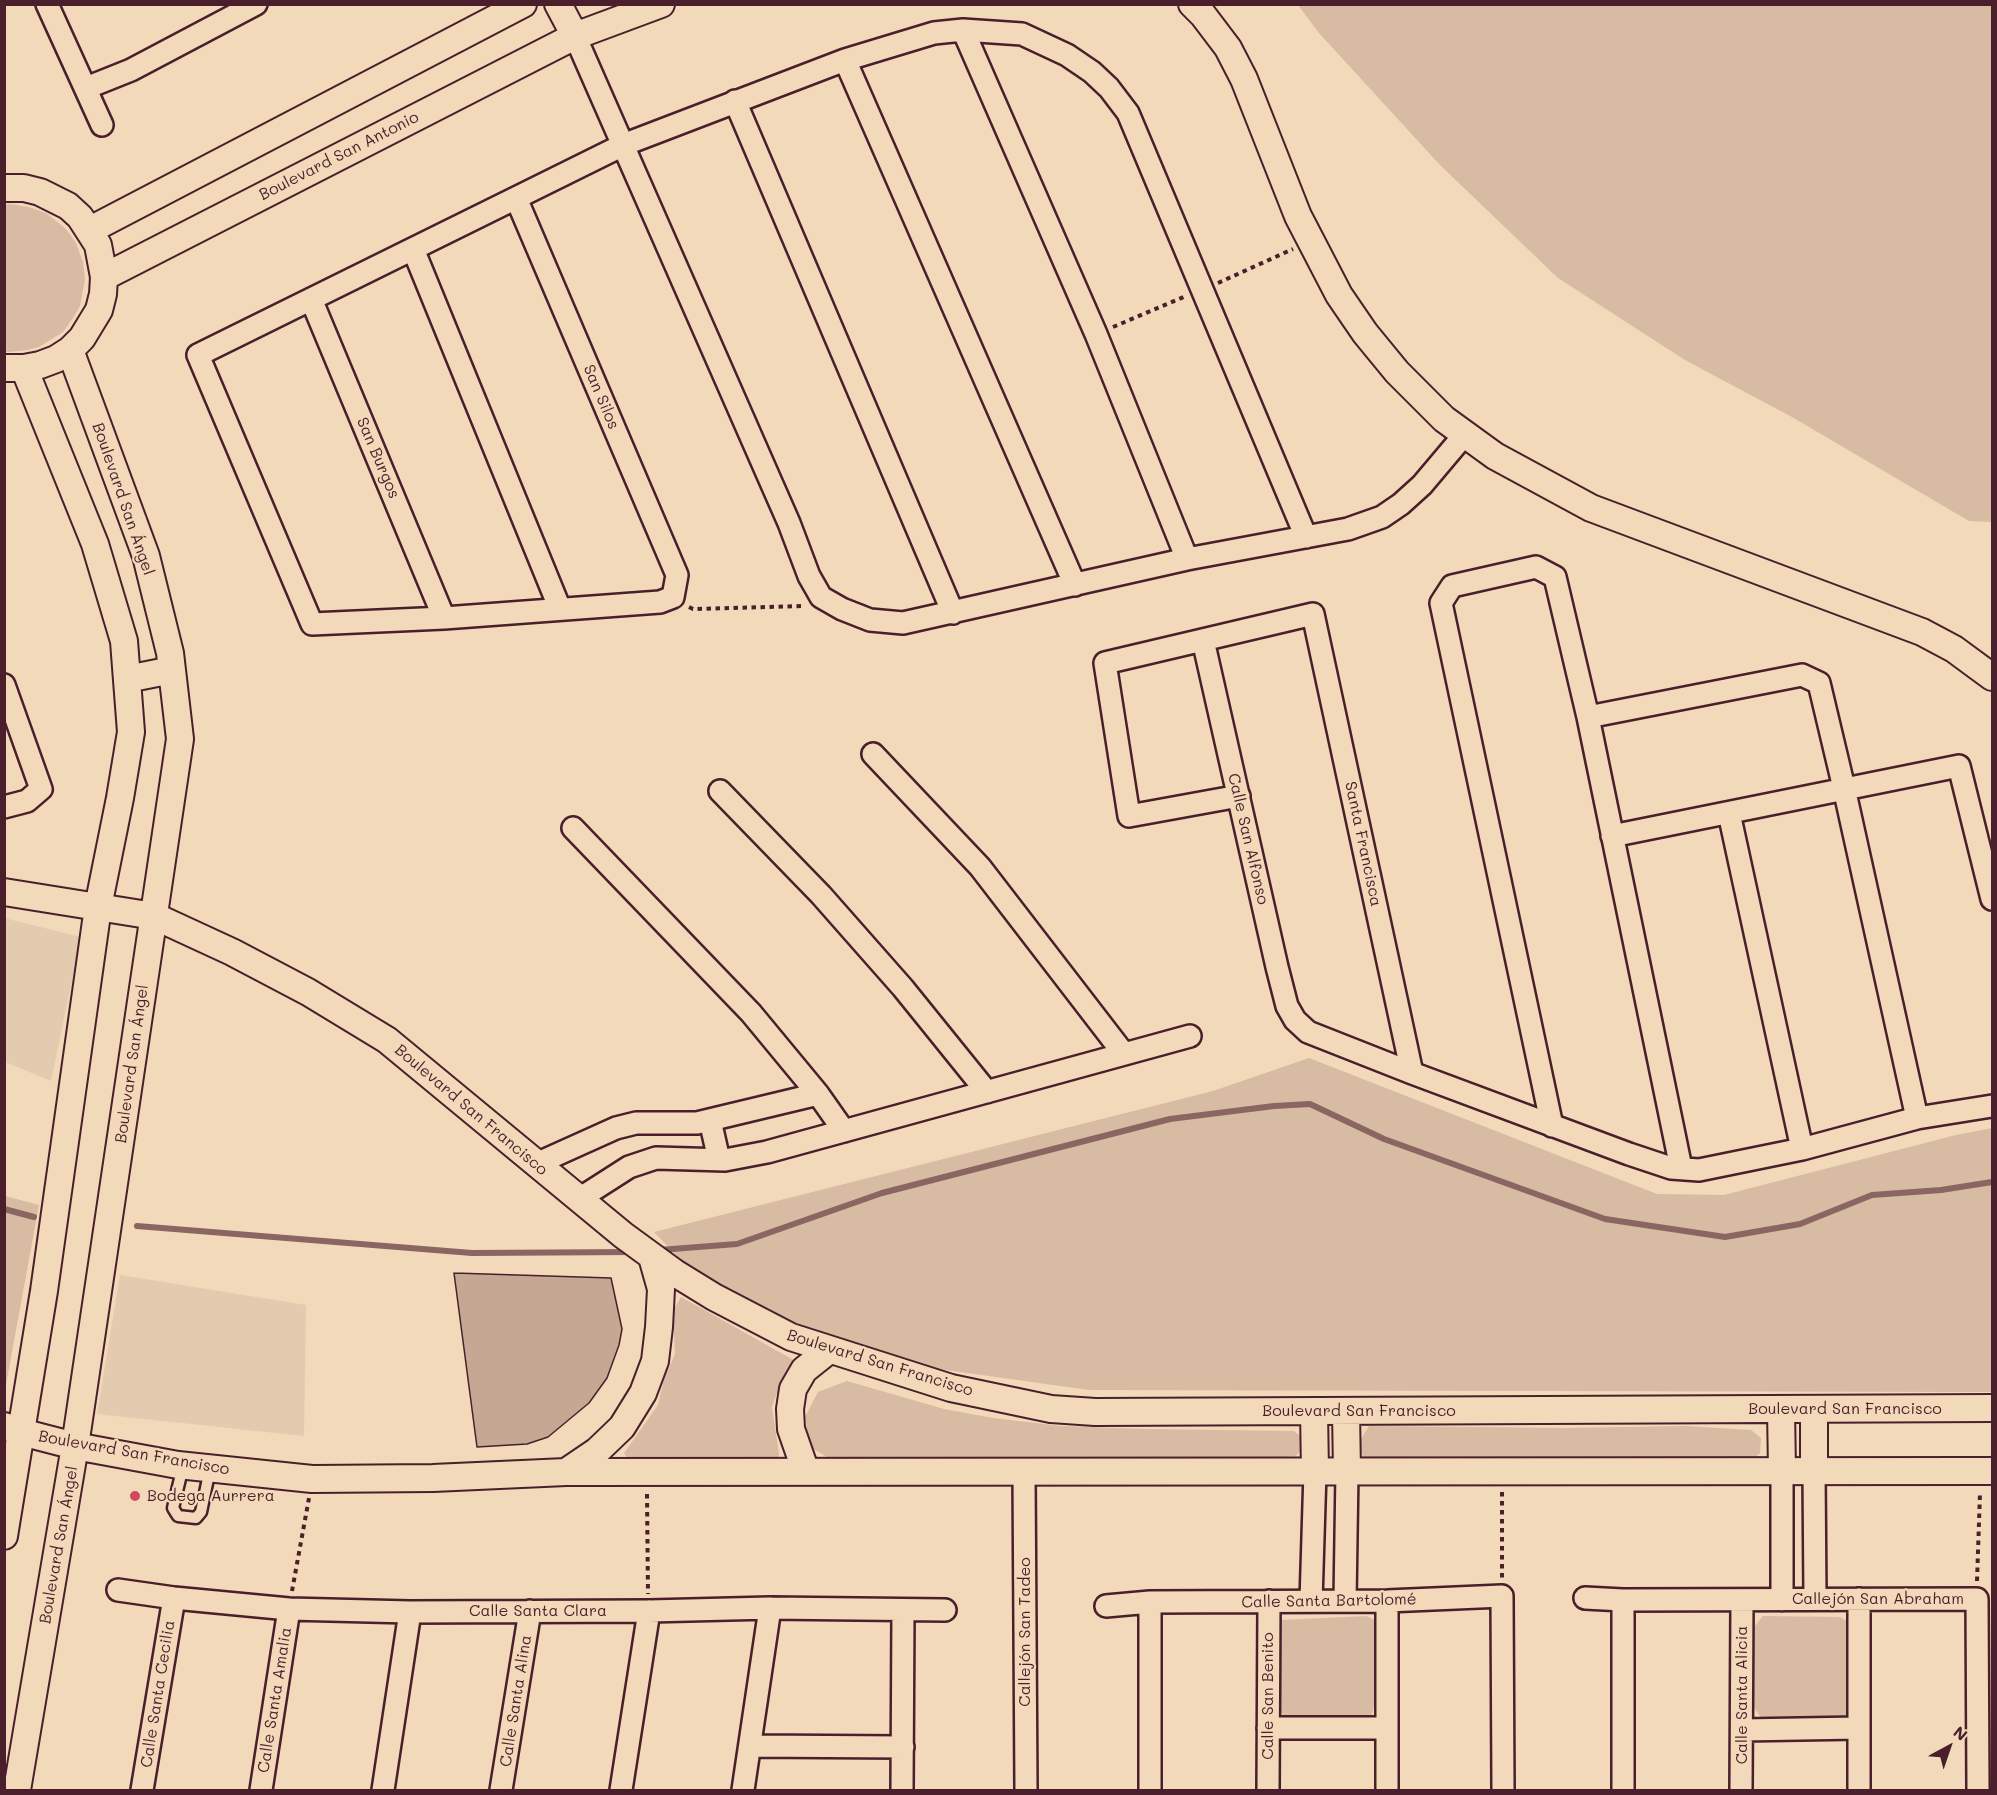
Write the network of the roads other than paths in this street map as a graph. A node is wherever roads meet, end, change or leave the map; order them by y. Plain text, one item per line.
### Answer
1 (47, 4) edge
2 (256, 4) edge
3 (523, 4) edge
4 (558, 4) edge
5 (661, 4) edge
6 (1192, 4) edge
7 (963, 30) junction
8 (575, 36) junction
9 (845, 60) junction
10 (86, 88) junction
11 (735, 101) junction
12 (102, 125) dead end
13 (623, 145) junction
14 (4, 188) edge
15 (516, 198) junction
16 (90, 230) junction
17 (413, 249) junction
18 (104, 277) junction
19 (311, 299) junction
20 (70, 350) junction
21 (14, 368) edge
22 (1465, 435) junction
23 (1306, 537) junction
24 (1187, 559) junction
25 (1075, 585) junction
26 (560, 609) junction
27 (953, 613) junction
28 (444, 618) junction
29 (1203, 640) junction
30 (172, 669) junction
31 (1992, 677) edge
32 (127, 679) junction
33 (4, 685) edge
34 (1588, 717) junction
35 (873, 754) dead end
36 (1844, 788) junction
37 (720, 791) dead end
38 (1239, 796) junction
39 (4, 807) edge
40 (1729, 813) junction
41 (573, 828) dead end
42 (1612, 836) junction
43 (4, 892) edge
44 (1992, 899) edge
45 (98, 907) junction
46 (154, 916) junction
47 (1190, 1036) dead end
48 (1124, 1054) junction
49 (1412, 1073) junction
50 (987, 1092) junction
51 (818, 1094) junction
52 (1992, 1106) edge
53 (1917, 1118) junction
54 (710, 1120) junction
55 (1552, 1126) junction
56 (844, 1131) junction
57 (1802, 1149) junction
58 (719, 1160) junction
59 (536, 1164) junction
60 (1681, 1168) junction
61 (579, 1198) junction
62 (652, 1257) junction
63 (830, 1350) junction
64 (1992, 1408) edge
65 (1781, 1409) junction
66 (1814, 1409) junction
67 (1314, 1411) junction
68 (1346, 1411) junction
69 (13, 1429) edge
70 (75, 1446) junction
71 (183, 1465) junction
72 (210, 1469) junction
73 (1782, 1471) junction
74 (1814, 1471) junction
75 (1987, 1471) edge
76 (566, 1472) junction
77 (806, 1472) junction
78 (1315, 1472) junction
79 (1347, 1472) junction
80 (1024, 1473) junction
81 (4, 1536) edge
82 (118, 1590) dead end
83 (174, 1598) junction
84 (1585, 1598) dead end
85 (1815, 1599) junction
86 (1859, 1599) junction
87 (1623, 1600) junction
88 (1742, 1600) junction
89 (1782, 1600) junction
90 (1269, 1601) junction
91 (1311, 1601) junction
92 (1345, 1601) junction
93 (1387, 1601) junction
94 (1150, 1602) junction
95 (1106, 1606) dead end
96 (770, 1608) junction
97 (289, 1609) junction
98 (945, 1610) dead end
99 (530, 1611) junction
100 (649, 1611) junction
101 (903, 1611) junction
102 (410, 1612) junction
103 (1268, 1728) junction
104 (1387, 1728) junction
105 (1859, 1728) junction
106 (1742, 1730) junction
107 (750, 1746) junction
108 (903, 1747) junction
109 (17, 1791) edge
110 (142, 1791) edge
111 (261, 1791) edge
112 (383, 1791) edge
113 (501, 1791) edge
114 (621, 1791) edge
115 (743, 1791) edge
116 (902, 1791) edge
117 (1026, 1791) edge
118 (1150, 1791) edge
119 (1268, 1791) edge
120 (1387, 1791) edge
121 (1503, 1791) edge
122 (1623, 1791) edge
123 (1742, 1791) edge
124 (1859, 1791) edge
125 (1977, 1791) edge

1 - 10 street
2 - 10 street
3 - 16 street
4 - 8 street
5 - 8 street, Boulevard San Antonio
6 - 22 street
7 - 9 street
7 - 23 street
7 - 24 street
8 - 13 street
8 - 18 street, Boulevard San Antonio
9 - 11 street
9 - 25 street
10 - 12 street
11 - 13 street
11 - 27 street
13 - 15 street
13 - 27 street
14 - 16 street
15 - 17 street
15 - 26 street, San Silos
16 - 18 street
17 - 19 street
17 - 26 street
18 - 20 street
19 - 28 street, San Burgos
19 - 28 street
20 - 21 street
20 - 30 street, Boulevard San Ángel
21 - 32 street
22 - 23 street
22 - 31 street
23 - 24 street
24 - 25 street
25 - 27 street
26 - 28 street
29 - 38 street, Calle San Alfonso
29 - 38 street
29 - 49 street, Santa Francisca
30 - 32 street
30 - 46 street, Boulevard San Ángel
32 - 45 street
33 - 39 street
34 - 36 street
34 - 42 street
34 - 55 street
35 - 48 street
36 - 40 street
36 - 44 street
36 - 53 street
37 - 50 street
38 - 49 street, Calle San Alfonso
40 - 42 street
40 - 57 street
41 - 51 street
42 - 60 street
43 - 45 street, Boulevard San Francisco
45 - 46 street, Boulevard San Francisco
45 - 69 street
46 - 59 street, Boulevard San Francisco
46 - 70 street, Boulevard San Ángel
47 - 48 street
48 - 50 street
49 - 55 street
50 - 56 street
51 - 54 street
51 - 56 street
52 - 53 street
53 - 57 street
54 - 58 street
54 - 59 street
55 - 60 street
56 - 58 street
57 - 60 street
58 - 61 street
59 - 61 street, Boulevard San Francisco
61 - 62 street, Boulevard San Francisco
62 - 63 street, Boulevard San Francisco
62 - 76 street
63 - 67 street, Boulevard San Francisco
63 - 77 street
64 - 66 street, Boulevard San Francisco
65 - 66 street, Boulevard San Francisco
65 - 68 street, Boulevard San Francisco
65 - 73 street
66 - 74 street
67 - 68 street, Boulevard San Francisco
67 - 78 street
68 - 79 street
69 - 70 street, Boulevard San Francisco
69 - 81 street
70 - 71 street, Boulevard San Francisco
70 - 109 street, Boulevard San Ángel
71 - 72 street, Boulevard San Francisco
71 - 72 lane
72 - 76 street, Boulevard San Francisco
73 - 74 street, Boulevard San Francisco
73 - 79 street, Boulevard San Francisco
73 - 89 street
74 - 75 street, Boulevard San Francisco
74 - 85 street
76 - 77 street, Boulevard San Francisco
77 - 80 street, Boulevard San Francisco
78 - 79 street, Boulevard San Francisco
78 - 80 street, Boulevard San Francisco
78 - 91 street
79 - 92 street
80 - 117 street, Callejón San Tadeo
82 - 83 street, Calle Santa Clara
83 - 97 street, Calle Santa Clara
83 - 110 street, Calle Santa Cecilia
84 - 87 street, Callejón San Abraham
85 - 86 street, Callejón San Abraham
85 - 89 street, Callejón San Abraham
86 - 105 street
86 - 125 street, Callejón San Abraham
87 - 88 street, Callejón San Abraham
87 - 122 street
88 - 89 street, Callejón San Abraham
88 - 106 street, Calle Santa Alicia
90 - 91 street, Calle Santa Bartolomé
90 - 94 street, Calle Santa Bartolomé
90 - 103 street, Calle San Benito
91 - 92 street, Calle Santa Bartolomé
92 - 93 street, Calle Santa Bartolomé
93 - 104 street
93 - 121 street, Calle Santa Bartolomé
94 - 95 street, Calle Santa Bartolomé
94 - 118 street
96 - 100 street, Calle Santa Clara
96 - 101 street, Calle Santa Clara
96 - 107 street
97 - 102 street, Calle Santa Clara
97 - 111 street, Calle Santa Amalia
98 - 101 street, Calle Santa Clara
99 - 100 street, Calle Santa Clara
99 - 102 street, Calle Santa Clara
99 - 113 street, Calle Santa Alina
100 - 114 street
101 - 108 street
102 - 112 street
103 - 104 street
103 - 119 street, Calle San Benito
104 - 120 street
105 - 106 street
105 - 124 street
106 - 123 street, Calle Santa Alicia
107 - 108 street
107 - 115 street
108 - 116 street

